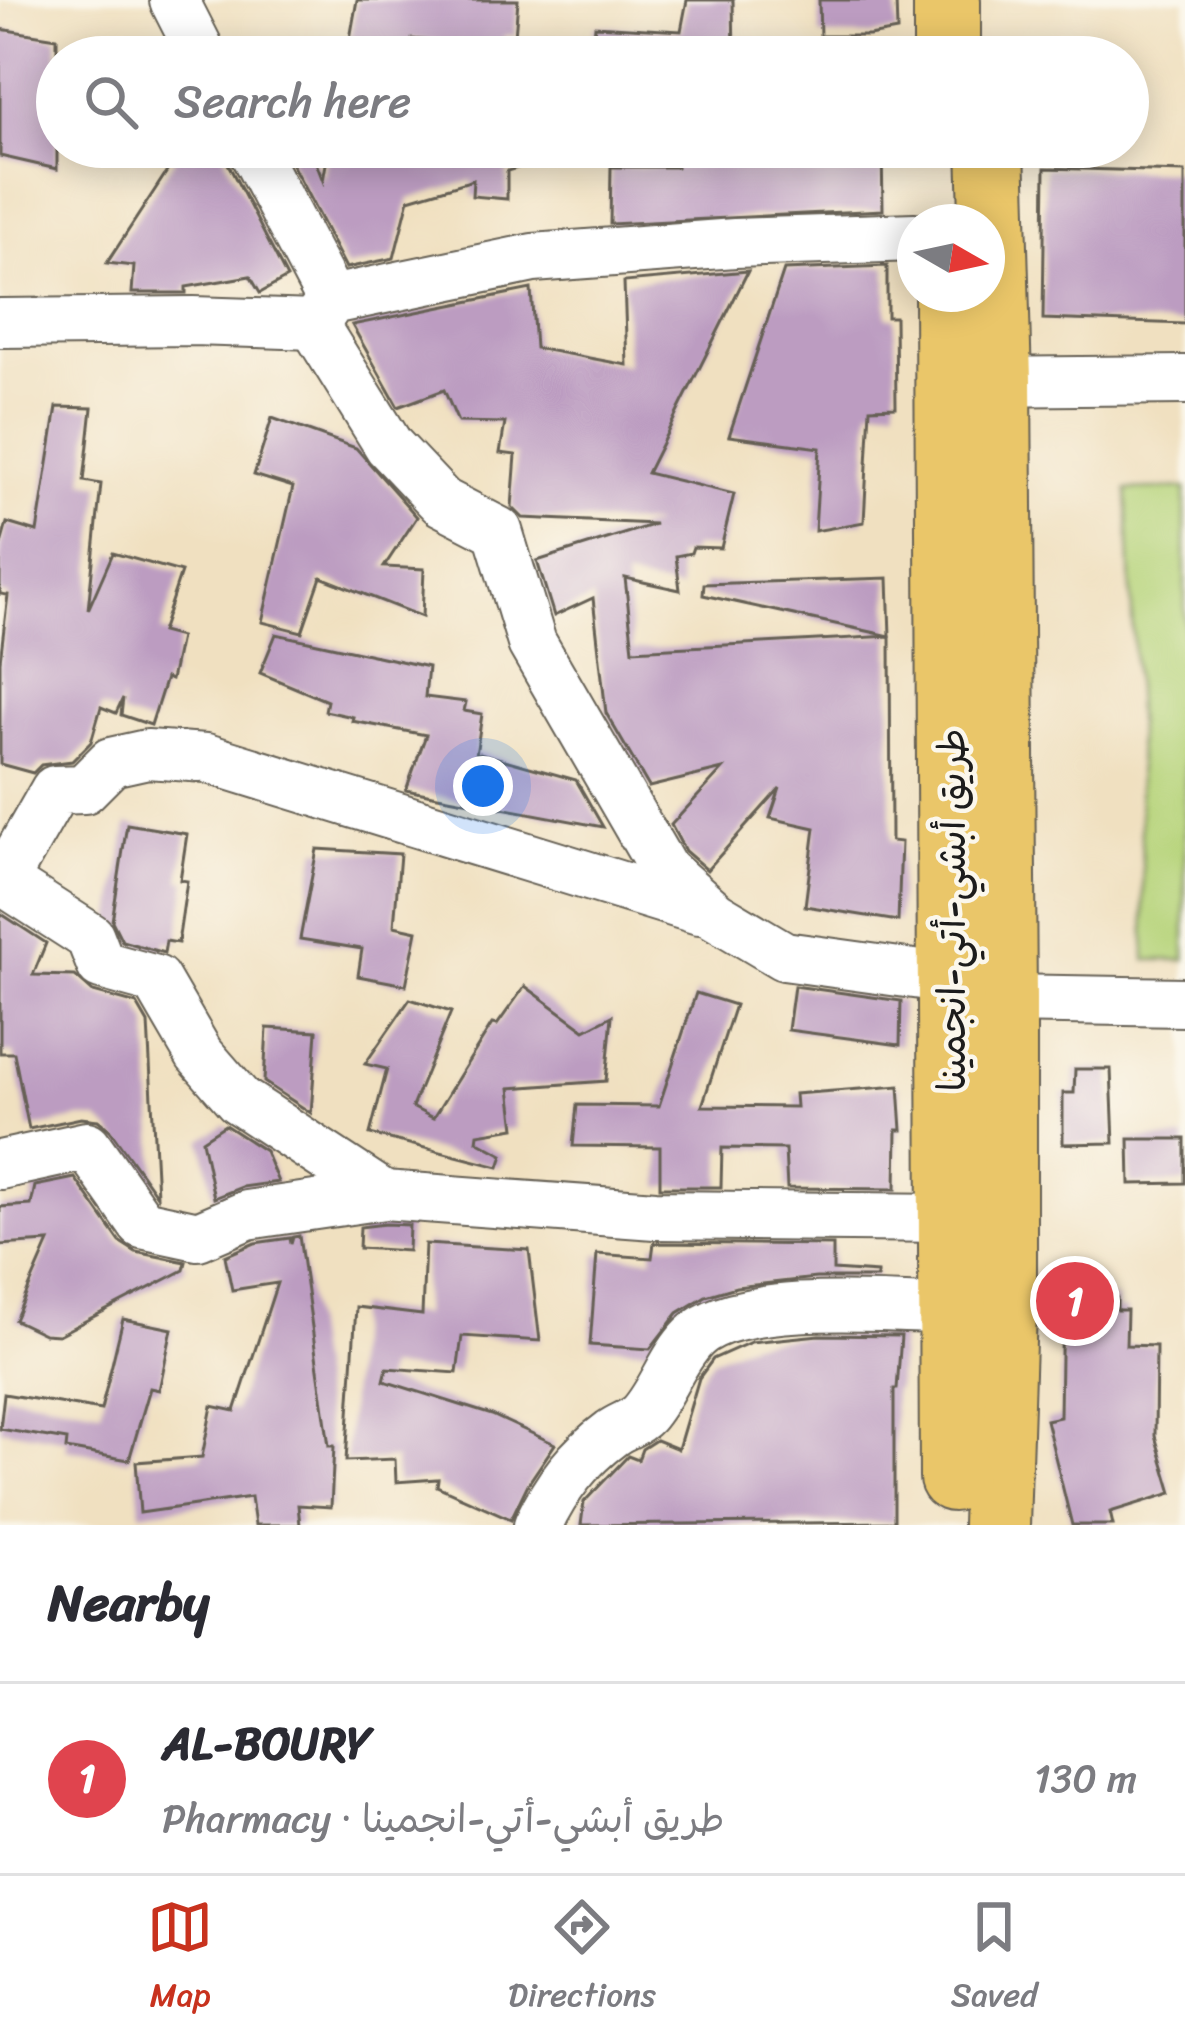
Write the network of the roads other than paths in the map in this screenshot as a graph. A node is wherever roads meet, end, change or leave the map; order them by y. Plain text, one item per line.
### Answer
1 (174, 0) edge
2 (946, 0) edge
3 (990, 0) edge
4 (192, 36) edge
5 (947, 36) edge
6 (990, 36) edge
7 (260, 168) edge
8 (946, 168) edge
9 (989, 168) edge
10 (946, 204) edge
11 (897, 238) edge
12 (323, 312) junction
13 (953, 312) edge
14 (0, 323) edge
15 (1185, 380) edge
16 (974, 382) junction
17 (1, 880) edge
18 (715, 915) junction
19 (976, 989) junction
20 (1185, 1002) edge
21 (0, 1165) edge
22 (383, 1195) junction
23 (952, 1218) junction
24 (955, 1310) junction
25 (538, 1525) edge
26 (952, 1525) edge
27 (996, 1525) edge

1 - 4 street
2 - 5 highway
3 - 6 highway
7 - 12 street
8 - 10 highway
9 - 16 highway
11 - 12 street
12 - 14 street
12 - 18 street
13 - 16 highway
15 - 16 street
16 - 19 highway
17 - 18 street
17 - 22 street
18 - 19 street
19 - 20 street
19 - 23 highway, طريق أبشي-أتي-انجمينا
19 - 27 highway
21 - 22 street
22 - 23 street
23 - 24 highway, طريق أبشي-أتي-انجمينا
24 - 25 street
24 - 26 highway, طريق أبشي-أتي-انجمينا

